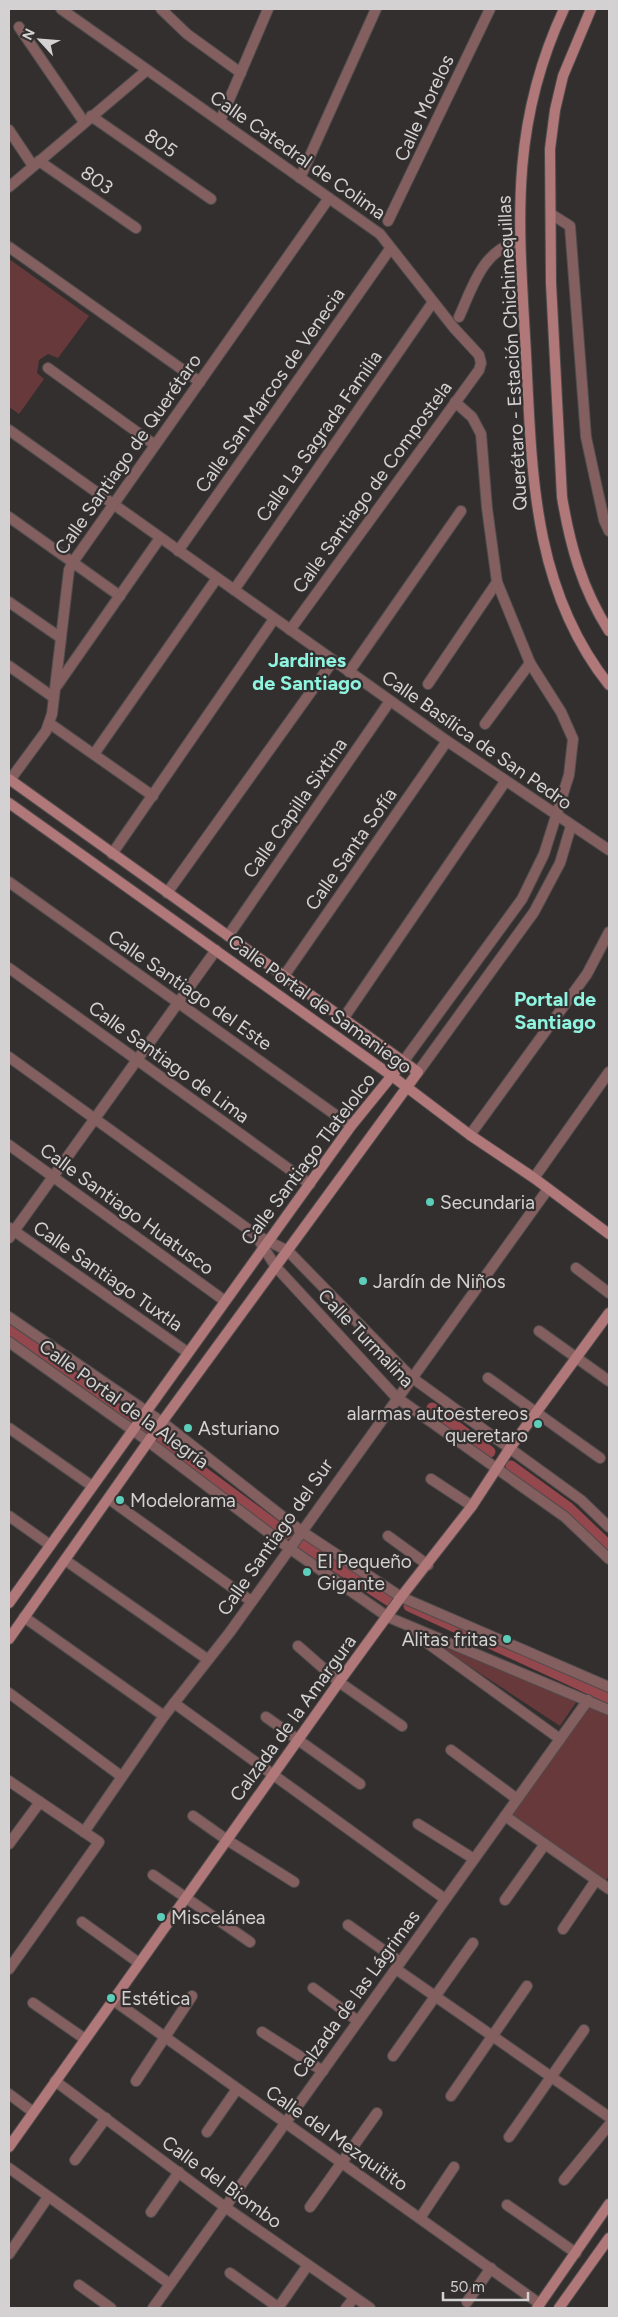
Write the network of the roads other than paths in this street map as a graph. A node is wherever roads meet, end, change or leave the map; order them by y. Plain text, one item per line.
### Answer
1 (61, 9) edge
2 (162, 9) edge
3 (268, 9) edge
4 (376, 9) edge
5 (490, 9) edge
6 (564, 9) edge
7 (591, 9) edge
8 (19, 27) dead end
9 (147, 70) junction
10 (241, 73) junction
11 (88, 119) junction
12 (220, 121) junction
13 (9, 130) edge
14 (36, 163) junction
15 (300, 178) junction
16 (9, 187) edge
17 (329, 198) junction
18 (211, 199) dead end
19 (551, 214) junction
20 (388, 221) dead end
21 (136, 228) dead end
22 (520, 241) junction
23 (9, 247) edge
24 (390, 249) junction
25 (433, 302) junction
26 (460, 317) dead end
27 (481, 363) joint
28 (48, 368) dead end
29 (200, 382) junction
30 (455, 402) junction
31 (9, 430) edge
32 (155, 445) junction
33 (113, 505) junction
34 (461, 510) dead end
35 (9, 517) edge
36 (609, 532) edge
37 (160, 538) junction
38 (178, 551) junction
39 (72, 562) junction
40 (216, 578) junction
41 (497, 582) junction
42 (234, 590) junction
43 (120, 596) junction
44 (9, 602) edge
45 (274, 619) junction
46 (290, 630) junction
47 (609, 631) edge
48 (62, 638) junction
49 (332, 660) junction
50 (530, 663) junction
51 (9, 666) edge
52 (349, 672) junction
53 (428, 684) dead end
54 (609, 685) edge
55 (54, 694) junction
56 (390, 701) junction
57 (49, 723) junction
58 (485, 724) dead end
59 (447, 742) junction
60 (94, 754) junction
61 (9, 781) edge
62 (505, 782) junction
63 (153, 796) junction
64 (9, 803) edge
65 (556, 816) junction
66 (571, 826) junction
67 (609, 850) edge
68 (112, 854) junction
69 (9, 882) edge
70 (167, 893) junction
71 (609, 932) edge
72 (228, 936) junction
73 (216, 950) junction
74 (9, 968) edge
75 (284, 976) junction
76 (178, 1003) junction
77 (344, 1019) junction
78 (9, 1057) edge
79 (137, 1060) junction
80 (403, 1062) junction
81 (418, 1072) junction
82 (609, 1072) edge
83 (392, 1076) junction
84 (407, 1088) junction
85 (95, 1119) junction
86 (351, 1126) junction
87 (470, 1135) junction
88 (9, 1145) edge
89 (53, 1177) junction
90 (534, 1178) junction
91 (310, 1184) junction
92 (548, 1189) junction
93 (10, 1232) edge
94 (609, 1234) edge
95 (266, 1244) junction
96 (288, 1251) junction
97 (276, 1268) junction
98 (576, 1268) dead end
99 (609, 1293) edge
100 (225, 1301) junction
101 (609, 1313) edge
102 (9, 1317) edge
103 (539, 1331) dead end
104 (9, 1342) edge
105 (187, 1352) junction
106 (576, 1358) junction
107 (411, 1377) junction
108 (488, 1378) dead end
109 (609, 1381) edge
110 (396, 1397) junction
111 (144, 1411) junction
112 (538, 1412) junction
113 (162, 1422) junction
114 (9, 1428) edge
115 (132, 1431) junction
116 (149, 1443) junction
117 (510, 1448) junction
118 (600, 1458) dead end
119 (498, 1468) junction
120 (431, 1479) dead end
121 (92, 1486) junction
122 (109, 1499) junction
123 (472, 1506) junction
124 (9, 1516) edge
125 (609, 1527) edge
126 (301, 1531) junction
127 (388, 1536) dead end
128 (50, 1545) junction
129 (289, 1548) junction
130 (609, 1559) edge
131 (65, 1560) junction
132 (428, 1565) junction
133 (401, 1597) junction
134 (251, 1601) junction
135 (9, 1603) edge
136 (24, 1617) junction
137 (392, 1619) junction
138 (9, 1639) edge
139 (298, 1646) dead end
140 (207, 1659) junction
141 (339, 1682) junction
142 (609, 1687) edge
143 (9, 1693) edge
144 (588, 1700) junction
145 (174, 1703) junction
146 (609, 1710) edge
147 (164, 1716) junction
148 (266, 1718) dead end
149 (402, 1726) dead end
150 (299, 1739) junction
151 (560, 1739) junction
152 (452, 1750) dead end
153 (274, 1773) junction
154 (121, 1776) junction
155 (9, 1781) edge
156 (360, 1784) dead end
157 (517, 1799) junction
158 (40, 1802) junction
159 (193, 1816) dead end
160 (505, 1816) junction
161 (418, 1824) dead end
162 (84, 1832) junction
163 (227, 1840) junction
164 (9, 1844) edge
165 (545, 1844) junction
166 (474, 1859) junction
167 (153, 1875) dead end
168 (596, 1880) junction
169 (294, 1882) dead end
170 (608, 1886) edge
171 (185, 1898) junction
172 (445, 1899) junction
173 (505, 1900) dead end
174 (82, 1922) dead end
175 (348, 1925) dead end
176 (564, 1928) dead end
177 (250, 1942) dead end
178 (473, 1943) dead end
179 (139, 1963) junction
180 (398, 1965) junction
181 (9, 1969) edge
182 (527, 1986) dead end
183 (313, 1988) dead end
184 (192, 1996) dead end
185 (434, 1996) junction
186 (113, 2000) junction
187 (33, 2003) dead end
188 (358, 2021) junction
189 (584, 2030) dead end
190 (262, 2032) dead end
191 (165, 2037) junction
192 (492, 2037) junction
193 (85, 2040) junction
194 (393, 2056) dead end
195 (323, 2070) junction
196 (552, 2076) junction
197 (55, 2081) junction
198 (136, 2081) dead end
199 (237, 2089) junction
200 (9, 2094) edge
201 (451, 2096) dead end
202 (33, 2112) junction
203 (377, 2113) dead end
204 (609, 2117) edge
205 (106, 2118) junction
206 (285, 2123) junction
207 (609, 2125) edge
208 (207, 2132) dead end
209 (509, 2137) dead end
210 (9, 2147) edge
211 (75, 2160) dead end
212 (342, 2163) junction
213 (454, 2167) dead end
214 (9, 2168) edge
215 (179, 2172) junction
216 (564, 2180) dead end
217 (48, 2197) junction
218 (506, 2204) dead end
219 (609, 2204) edge
220 (225, 2206) junction
221 (310, 2207) dead end
222 (151, 2212) dead end
223 (420, 2218) junction
224 (609, 2238) edge
225 (576, 2253) junction
226 (9, 2254) edge
227 (308, 2265) junction
228 (491, 2268) junction
229 (230, 2273) dead end
230 (170, 2284) junction
231 (79, 2286) dead end
232 (354, 2298) junction
233 (466, 2302) dead end
234 (539, 2306) edge
235 (111, 2308) edge
236 (153, 2308) edge
237 (278, 2308) edge
238 (346, 2308) edge
239 (370, 2308) edge
240 (559, 2308) edge

1 - 9 street, Calle Catedral de Colima
2 - 10 street
3 - 10 street
4 - 15 street
5 - 20 street, Calle Morelos
6 - 22 street, Querétaro - Estación Chichimequillas
7 - 19 street
8 - 11 street
9 - 11 street
9 - 12 street, Calle Catedral de Colima
10 - 12 street
11 - 14 street
11 - 18 street, 805
12 - 15 street, Calle Catedral de Colima
13 - 14 street
14 - 16 street
14 - 21 street, 803
15 - 17 street, Calle Catedral de Colima
17 - 24 street, Calle Catedral de Colima
17 - 29 street, Calle Santiago de Querétaro
19 - 36 street
19 - 47 street
22 - 26 street
22 - 54 street, Querétaro - Estación Chichimequillas
23 - 29 street
24 - 25 street, Calle Catedral de Colima
24 - 38 street, Calle San Marcos de Venecia
25 - 27 street, Calle Catedral de Colima
25 - 42 street, Calle La Sagrada Familia
27 - 30 street, Calle Santiago de Compostela
28 - 32 street
29 - 32 street, Calle Santiago de Querétaro
30 - 41 street, Calle Santiago Tlatelolco
30 - 46 street, Calle Santiago de Compostela
31 - 33 street, Calle Basílica de San Pedro
32 - 33 street, Calle Santiago de Querétaro
33 - 37 street, Calle Basílica de San Pedro
33 - 39 street, Calle Santiago de Querétaro
34 - 52 street
35 - 39 street
37 - 38 street, Calle Basílica de San Pedro
37 - 43 street
38 - 40 street, Calle Basílica de San Pedro
39 - 43 street
39 - 48 street, Calle Santiago de Querétaro
40 - 42 street, Calle Basílica de San Pedro
40 - 60 street
41 - 50 street, Calle Santiago Tlatelolco
41 - 53 street
42 - 45 street, Calle Basílica de San Pedro
43 - 55 street
44 - 48 street
45 - 46 street, Calle Basílica de San Pedro
45 - 63 street
46 - 49 street, Calle Basílica de San Pedro
48 - 55 street, Calle Santiago de Querétaro
49 - 52 street, Calle Basílica de San Pedro
49 - 70 street
50 - 58 street
50 - 65 street, Calle Santiago Tlatelolco
51 - 55 street
52 - 56 street, Calle Basílica de San Pedro
55 - 57 street, Calle Santiago de Querétaro
56 - 59 street, Calle Basílica de San Pedro
56 - 72 street, Calle Capilla Sixtina
57 - 60 street
57 - 61 street, Calle Santiago de Querétaro
59 - 62 street, Calle Basílica de San Pedro
59 - 75 street, Calle Santa Sofía
60 - 63 street
61 - 68 street, Calle Portal de Samaniego
62 - 65 street, Calle Basílica de San Pedro
62 - 77 street
63 - 68 street
64 - 73 street, Calle Portal de Samaniego
65 - 66 street, Calle Basílica de San Pedro
65 - 80 street, Calle Santiago Tlatelolco
66 - 67 street, Calle Basílica de San Pedro
66 - 81 street, Calle Santiago Tlatelolco
68 - 70 street, Calle Portal de Samaniego
69 - 76 street, Calle Santiago del Este
70 - 72 street, Calle Portal de Samaniego
71 - 87 street
72 - 75 street, Calle Portal de Samaniego
73 - 76 street
73 - 83 street, Calle Portal de Samaniego
74 - 79 street, Calle Santiago de Lima
75 - 77 street, Calle Portal de Samaniego
76 - 79 street
76 - 86 street, Calle Santiago del Este
77 - 80 street, Calle Portal de Samaniego
78 - 85 street, Calle Turmalina
79 - 85 street
79 - 91 street, Calle Santiago de Lima
80 - 81 street, Calle Portal de Samaniego
80 - 83 street, Calle Santiago Tlatelolco
81 - 84 street, Calle Santiago Tlatelolco
82 - 90 street
83 - 84 street, Calle Portal de Samaniego
83 - 86 street, Calle Santiago Tlatelolco
84 - 87 street, Calle Portal de Samaniego
84 - 96 street, Calle Santiago Tlatelolco
85 - 89 street
85 - 95 street, Calle Turmalina
86 - 91 street, Calle Santiago Tlatelolco
87 - 90 street, Calle Portal de Samaniego
88 - 89 street, Calle Santiago Huatusco
89 - 93 street
89 - 100 street, Calle Santiago Huatusco
90 - 92 street, Calle Portal de Samaniego
91 - 95 street, Calle Santiago Tlatelolco
92 - 94 street, Calle Portal de Samaniego
92 - 107 street, Calle Santiago del Sur
93 - 105 street, Calle Santiago Tuxtla
95 - 96 street, Calle Turmalina
95 - 97 street, Calle Turmalina
95 - 100 street, Calle Santiago Tlatelolco
96 - 97 street, Calle Santiago Tlatelolco
96 - 107 street, Calle Turmalina
97 - 110 street, Calle Turmalina
97 - 113 street, Calle Santiago Tlatelolco
98 - 99 street
100 - 105 street, Calle Santiago Tlatelolco
101 - 106 street, Calzada de la Amargura
102 - 111 street, Calle Portal de la Alegría
103 - 106 street
104 - 115 street, Calle Portal de la Alegría
105 - 111 street, Calle Santiago Tlatelolco
106 - 109 street
106 - 112 street, Calzada de la Amargura
107 - 110 street, Calle Santiago del Sur
107 - 117 street, Calle Turmalina
108 - 112 street
110 - 119 street, Calle Turmalina
110 - 126 street, Calle Santiago del Sur
111 - 113 street, Calle Portal de la Alegría
111 - 115 street, Calle Santiago Tlatelolco
112 - 117 street, Calzada de la Amargura
112 - 118 street
113 - 116 street, Calle Santiago Tlatelolco
113 - 126 street, Calle Portal de la Alegría
114 - 121 street
115 - 116 street, Calle Portal de la Alegría
115 - 121 street, Calle Santiago Tlatelolco
116 - 122 street, Calle Santiago Tlatelolco
116 - 129 street, Calle Portal de la Alegría
117 - 119 street, Calzada de la Amargura
117 - 125 street, Calle Turmalina
119 - 123 street, Calzada de la Amargura
119 - 130 street, Calle Turmalina
120 - 123 street
121 - 128 street, Calle Santiago Tlatelolco
122 - 131 street, Calle Santiago Tlatelolco
122 - 134 street
123 - 132 street, Calzada de la Amargura
124 - 128 street
126 - 129 street, Calle Santiago del Sur
126 - 133 street, Calle Portal de la Alegría
127 - 132 street
128 - 135 street, Calle Santiago Tlatelolco
129 - 134 street, Calle Santiago del Sur
129 - 137 street, Calle Portal de la Alegría
131 - 136 street, Calle Santiago Tlatelolco
131 - 140 street
132 - 133 street, Calzada de la Amargura
133 - 137 street, Calzada de la Amargura
133 - 142 street, Calle Portal de la Alegría
134 - 140 street, Calle Santiago del Sur
136 - 138 street, Calle Santiago Tlatelolco
136 - 147 street
137 - 141 street, Calzada de la Amargura
137 - 144 street, Calle Portal de la Alegría
137 - 151 street
139 - 141 street
140 - 145 street, Calle Santiago del Sur
141 - 149 street
141 - 150 street, Calzada de la Amargura
143 - 154 street
144 - 146 street, Calle Portal de la Alegría
144 - 151 street, Calzada de las Lágrimas
145 - 147 street, Calle Santiago del Sur
145 - 153 street
147 - 154 street, Calle Santiago del Sur
148 - 150 street
150 - 153 street, Calzada de la Amargura
150 - 156 street
151 - 157 street, Calzada de las Lágrimas
152 - 157 street
153 - 163 street, Calzada de la Amargura
153 - 172 street
154 - 162 street, Calle Santiago del Sur
155 - 158 street
157 - 160 street, Calzada de las Lágrimas
158 - 162 street
158 - 164 street
159 - 163 street
160 - 165 street
160 - 166 street, Calzada de las Lágrimas
161 - 166 street
162 - 181 street
163 - 169 street
163 - 171 street, Calzada de la Amargura
165 - 168 street
165 - 173 street
166 - 172 street, Calzada de las Lágrimas
167 - 171 street
168 - 170 street
168 - 176 street
171 - 177 street
171 - 179 street, Calzada de la Amargura
172 - 180 street, Calzada de las Lágrimas
174 - 179 street
175 - 180 street
178 - 185 street
179 - 186 street, Calzada de la Amargura
180 - 185 street
180 - 188 street, Calzada de las Lágrimas
182 - 192 street
183 - 188 street
184 - 191 street
185 - 192 street
185 - 194 street
186 - 191 street, Calle del Mezquitito
186 - 193 street, Calzada de la Amargura
187 - 193 street
188 - 195 street, Calzada de las Lágrimas
189 - 196 street
190 - 195 street
191 - 198 street
191 - 199 street, Calle del Mezquitito
192 - 196 street
192 - 201 street
193 - 197 street, Calzada de la Amargura
195 - 206 street, Calzada de las Lágrimas
196 - 204 street
196 - 209 street
197 - 202 street, Calzada de la Amargura
197 - 205 street, Calle del Biombo
199 - 206 street, Calle del Mezquitito
199 - 208 street
200 - 202 street
202 - 210 street, Calzada de la Amargura
203 - 212 street
205 - 211 street
205 - 215 street, Calle del Biombo
206 - 212 street, Calle del Mezquitito
206 - 220 street, Calzada de las Lágrimas
207 - 216 street
212 - 221 street
212 - 223 street, Calle del Mezquitito
213 - 223 street
214 - 217 street
215 - 220 street, Calle del Biombo
215 - 222 street
217 - 226 street
217 - 230 street
218 - 225 street
219 - 225 street
220 - 227 street, Calle del Biombo
220 - 230 street, Calzada de las Lágrimas
223 - 228 street, Calle del Mezquitito
224 - 240 street
225 - 234 street
227 - 232 street, Calle del Biombo
227 - 237 street
228 - 233 street
228 - 234 street, Calle del Mezquitito
229 - 237 street
230 - 236 street, Calzada de las Lágrimas
231 - 235 street
232 - 238 street
232 - 239 street, Calle del Biombo

